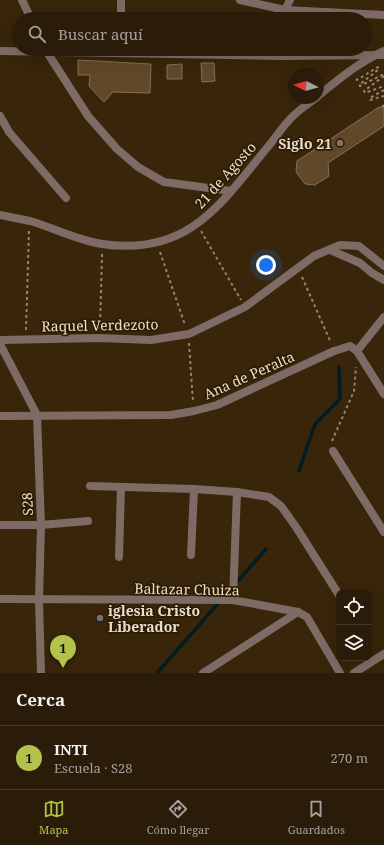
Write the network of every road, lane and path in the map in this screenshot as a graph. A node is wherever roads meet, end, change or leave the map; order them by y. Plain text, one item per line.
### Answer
1 (22, 0) edge
2 (121, 0) edge
3 (240, 0) edge
4 (290, 0) edge
5 (285, 10) junction
6 (28, 12) edge
7 (121, 12) edge
8 (334, 12) edge
9 (372, 14) edge
10 (384, 14) edge
11 (0, 51) edge
12 (12, 51) edge
13 (384, 51) edge
14 (372, 55) edge
15 (375, 55) junction
16 (50, 56) edge
17 (384, 56) edge
18 (348, 71) junction
19 (384, 75) edge
20 (384, 86) edge
21 (384, 90) edge
22 (324, 91) edge
23 (384, 96) edge
24 (308, 104) edge
25 (0, 116) edge
26 (0, 132) edge
27 (9, 132) junction
28 (231, 191) junction
29 (66, 198) dead end
30 (0, 215) edge
31 (29, 221) junction
32 (197, 225) junction
33 (102, 244) junction
34 (330, 250) junction
35 (384, 266) edge
36 (298, 268) junction
37 (384, 280) edge
38 (245, 307) junction
39 (384, 317) edge
40 (100, 338) junction
41 (26, 339) junction
42 (0, 340) edge
43 (0, 344) edge
44 (334, 351) junction
45 (358, 351) junction
46 (384, 394) edge
47 (37, 415) junction
48 (0, 416) edge
49 (333, 450) joint
50 (90, 486) dead end
51 (121, 487) junction
52 (194, 489) junction
53 (237, 492) junction
54 (88, 521) dead end
55 (0, 525) edge
56 (41, 525) junction
57 (384, 532) edge
58 (191, 555) dead end
59 (120, 557) dead end
60 (336, 590) edge
61 (0, 599) edge
62 (39, 600) junction
63 (233, 600) junction
64 (298, 612) junction
65 (384, 654) edge
66 (41, 673) edge
67 (203, 673) edge
68 (340, 673) edge
69 (354, 673) edge

1 - 6 street
2 - 7 street
3 - 5 street
4 - 5 street
5 - 8 street
9 - 10 street
11 - 12 street
13 - 15 street
14 - 15 street
15 - 17 street
15 - 18 street
16 - 28 street
18 - 19 path
18 - 22 street
19 - 20 path
21 - 23 path
24 - 28 street, 21 de Agosto
25 - 27 street
26 - 27 street
27 - 29 street
28 - 32 street, 21 de Agosto
30 - 31 street, 21 de Agosto
31 - 33 street, 21 de Agosto
31 - 41 path
32 - 33 street, 21 de Agosto
32 - 38 path
33 - 40 path
34 - 35 street, Raquel Verdezoto
34 - 36 street, Raquel Verdezoto
34 - 37 street
36 - 38 street, Raquel Verdezoto
36 - 44 path
38 - 40 street, Raquel Verdezoto
39 - 45 street
40 - 41 street, Raquel Verdezoto
41 - 42 street, Raquel Verdezoto
43 - 47 street, S28
44 - 45 street, Ana de Peralta
44 - 47 street, Ana de Peralta
45 - 46 street
45 - 49 path
47 - 48 street, Ana de Peralta
47 - 56 street, S28
49 - 57 street
50 - 51 street
51 - 52 street
51 - 59 street
52 - 53 street
52 - 58 street
53 - 60 street
53 - 63 street
54 - 56 street
55 - 56 street
56 - 62 street, S28
61 - 62 street, Baltazar Chuiza
62 - 63 street, Baltazar Chuiza
62 - 66 street, S28
63 - 64 street, Baltazar Chuiza
64 - 67 street
64 - 68 street
65 - 69 street

